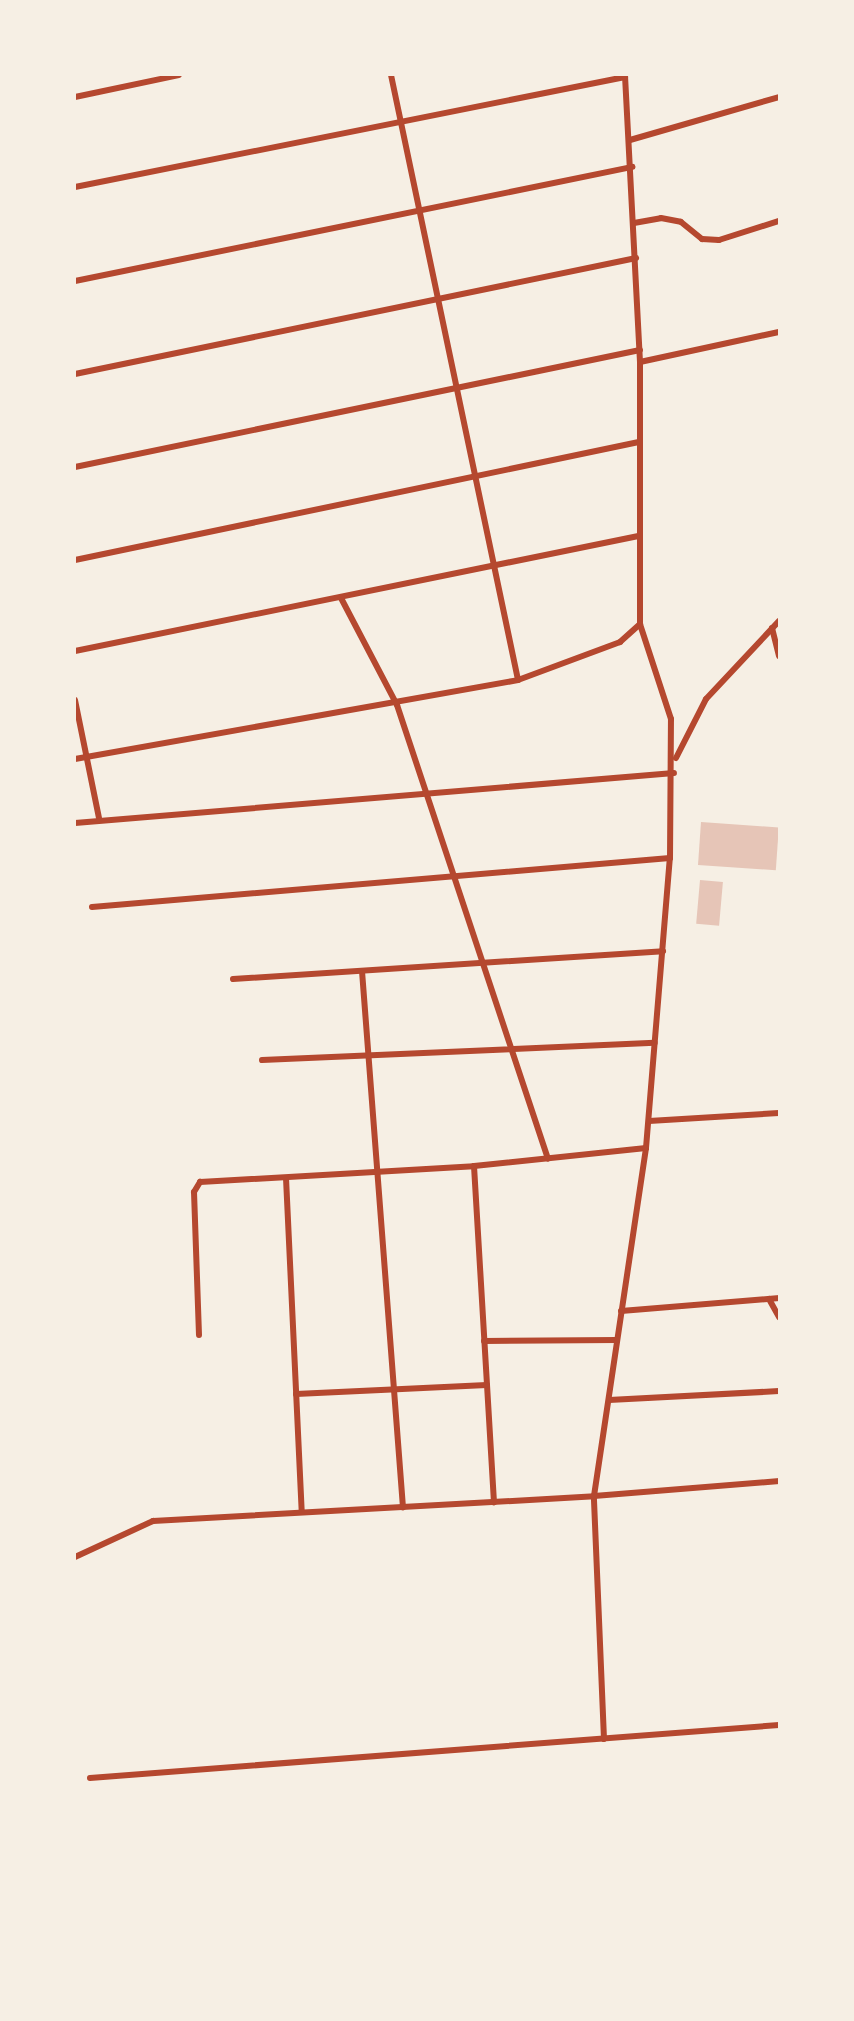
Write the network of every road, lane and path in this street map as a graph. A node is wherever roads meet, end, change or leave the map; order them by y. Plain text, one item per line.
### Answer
1 (179, 75) edge
2 (391, 75) edge
3 (625, 76) edge
4 (75, 97) edge
5 (779, 97) edge
6 (402, 122) junction
7 (630, 140) junction
8 (632, 167) junction
9 (75, 187) edge
10 (418, 210) junction
11 (779, 221) edge
12 (634, 223) junction
13 (636, 258) junction
14 (75, 281) edge
15 (435, 298) junction
16 (779, 332) edge
17 (640, 350) junction
18 (640, 362) junction
19 (75, 374) edge
20 (454, 389) junction
21 (639, 442) junction
22 (75, 467) edge
23 (475, 477) junction
24 (639, 536) junction
25 (75, 560) edge
26 (494, 566) junction
27 (341, 597) junction
28 (779, 621) edge
29 (640, 624) junction
30 (772, 628) junction
31 (75, 651) edge
32 (779, 656) edge
33 (518, 680) junction
34 (75, 700) edge
35 (397, 705) junction
36 (86, 758) junction
37 (75, 759) edge
38 (675, 760) junction
39 (674, 773) junction
40 (425, 790) junction
41 (99, 818) junction
42 (75, 823) edge
43 (670, 858) junction
44 (455, 873) junction
45 (92, 907) dead end
46 (663, 951) junction
47 (486, 963) junction
48 (362, 971) junction
49 (232, 979) dead end
50 (655, 1043) junction
51 (511, 1049) junction
52 (367, 1055) junction
53 (262, 1060) dead end
54 (779, 1113) edge
55 (649, 1121) junction
56 (646, 1148) junction
57 (548, 1158) junction
58 (474, 1166) junction
59 (378, 1173) junction
60 (286, 1179) junction
61 (779, 1298) edge
62 (769, 1299) junction
63 (621, 1311) junction
64 (779, 1317) edge
65 (199, 1335) dead end
66 (617, 1340) junction
67 (484, 1341) junction
68 (487, 1385) junction
69 (395, 1389) junction
70 (779, 1391) edge
71 (296, 1394) junction
72 (609, 1400) junction
73 (779, 1481) edge
74 (594, 1496) junction
75 (494, 1502) junction
76 (403, 1507) junction
77 (302, 1512) junction
78 (75, 1557) edge
79 (779, 1725) edge
80 (604, 1739) junction
81 (90, 1778) dead end

1 - 4 street
2 - 6 street
3 - 6 street
3 - 7 street
5 - 7 street
6 - 9 street
6 - 10 street
7 - 8 street
8 - 10 street
8 - 12 street
10 - 14 street
10 - 15 street
11 - 12 street
12 - 13 street
13 - 15 street
13 - 17 street
15 - 19 street
15 - 20 street
16 - 18 street
17 - 18 street
17 - 20 street
18 - 21 street
20 - 22 street
20 - 23 street
21 - 23 street
21 - 24 street
23 - 25 street
23 - 26 street
24 - 26 street
24 - 29 street
26 - 27 street
26 - 33 street
27 - 31 street
27 - 35 street
28 - 30 street
29 - 33 street
29 - 38 street
30 - 32 street
30 - 38 street
33 - 35 street
34 - 36 street
35 - 36 street
35 - 40 street
36 - 37 street
36 - 41 street
38 - 39 street
39 - 40 street
39 - 43 street
40 - 41 street
40 - 44 street
41 - 42 street
43 - 44 street
43 - 46 street
44 - 45 street
44 - 47 street
46 - 47 street
46 - 50 street
47 - 48 street
47 - 51 street
48 - 49 street
48 - 52 street
50 - 51 street
50 - 55 street
51 - 52 street
51 - 57 street
52 - 53 street
52 - 59 street
54 - 55 street
55 - 56 street
56 - 57 street
56 - 63 street
57 - 58 street
58 - 59 street
58 - 67 street
59 - 60 street
59 - 69 street
60 - 65 street
60 - 71 street
61 - 62 street
62 - 63 street
62 - 64 street
63 - 66 street
66 - 67 street
66 - 72 street
67 - 68 street
68 - 69 street
68 - 75 street
69 - 71 street
69 - 76 street
70 - 72 street
71 - 77 street
72 - 74 street
73 - 74 street
74 - 75 street
74 - 80 street
75 - 76 street
76 - 77 street
77 - 78 street
79 - 80 street
80 - 81 street

